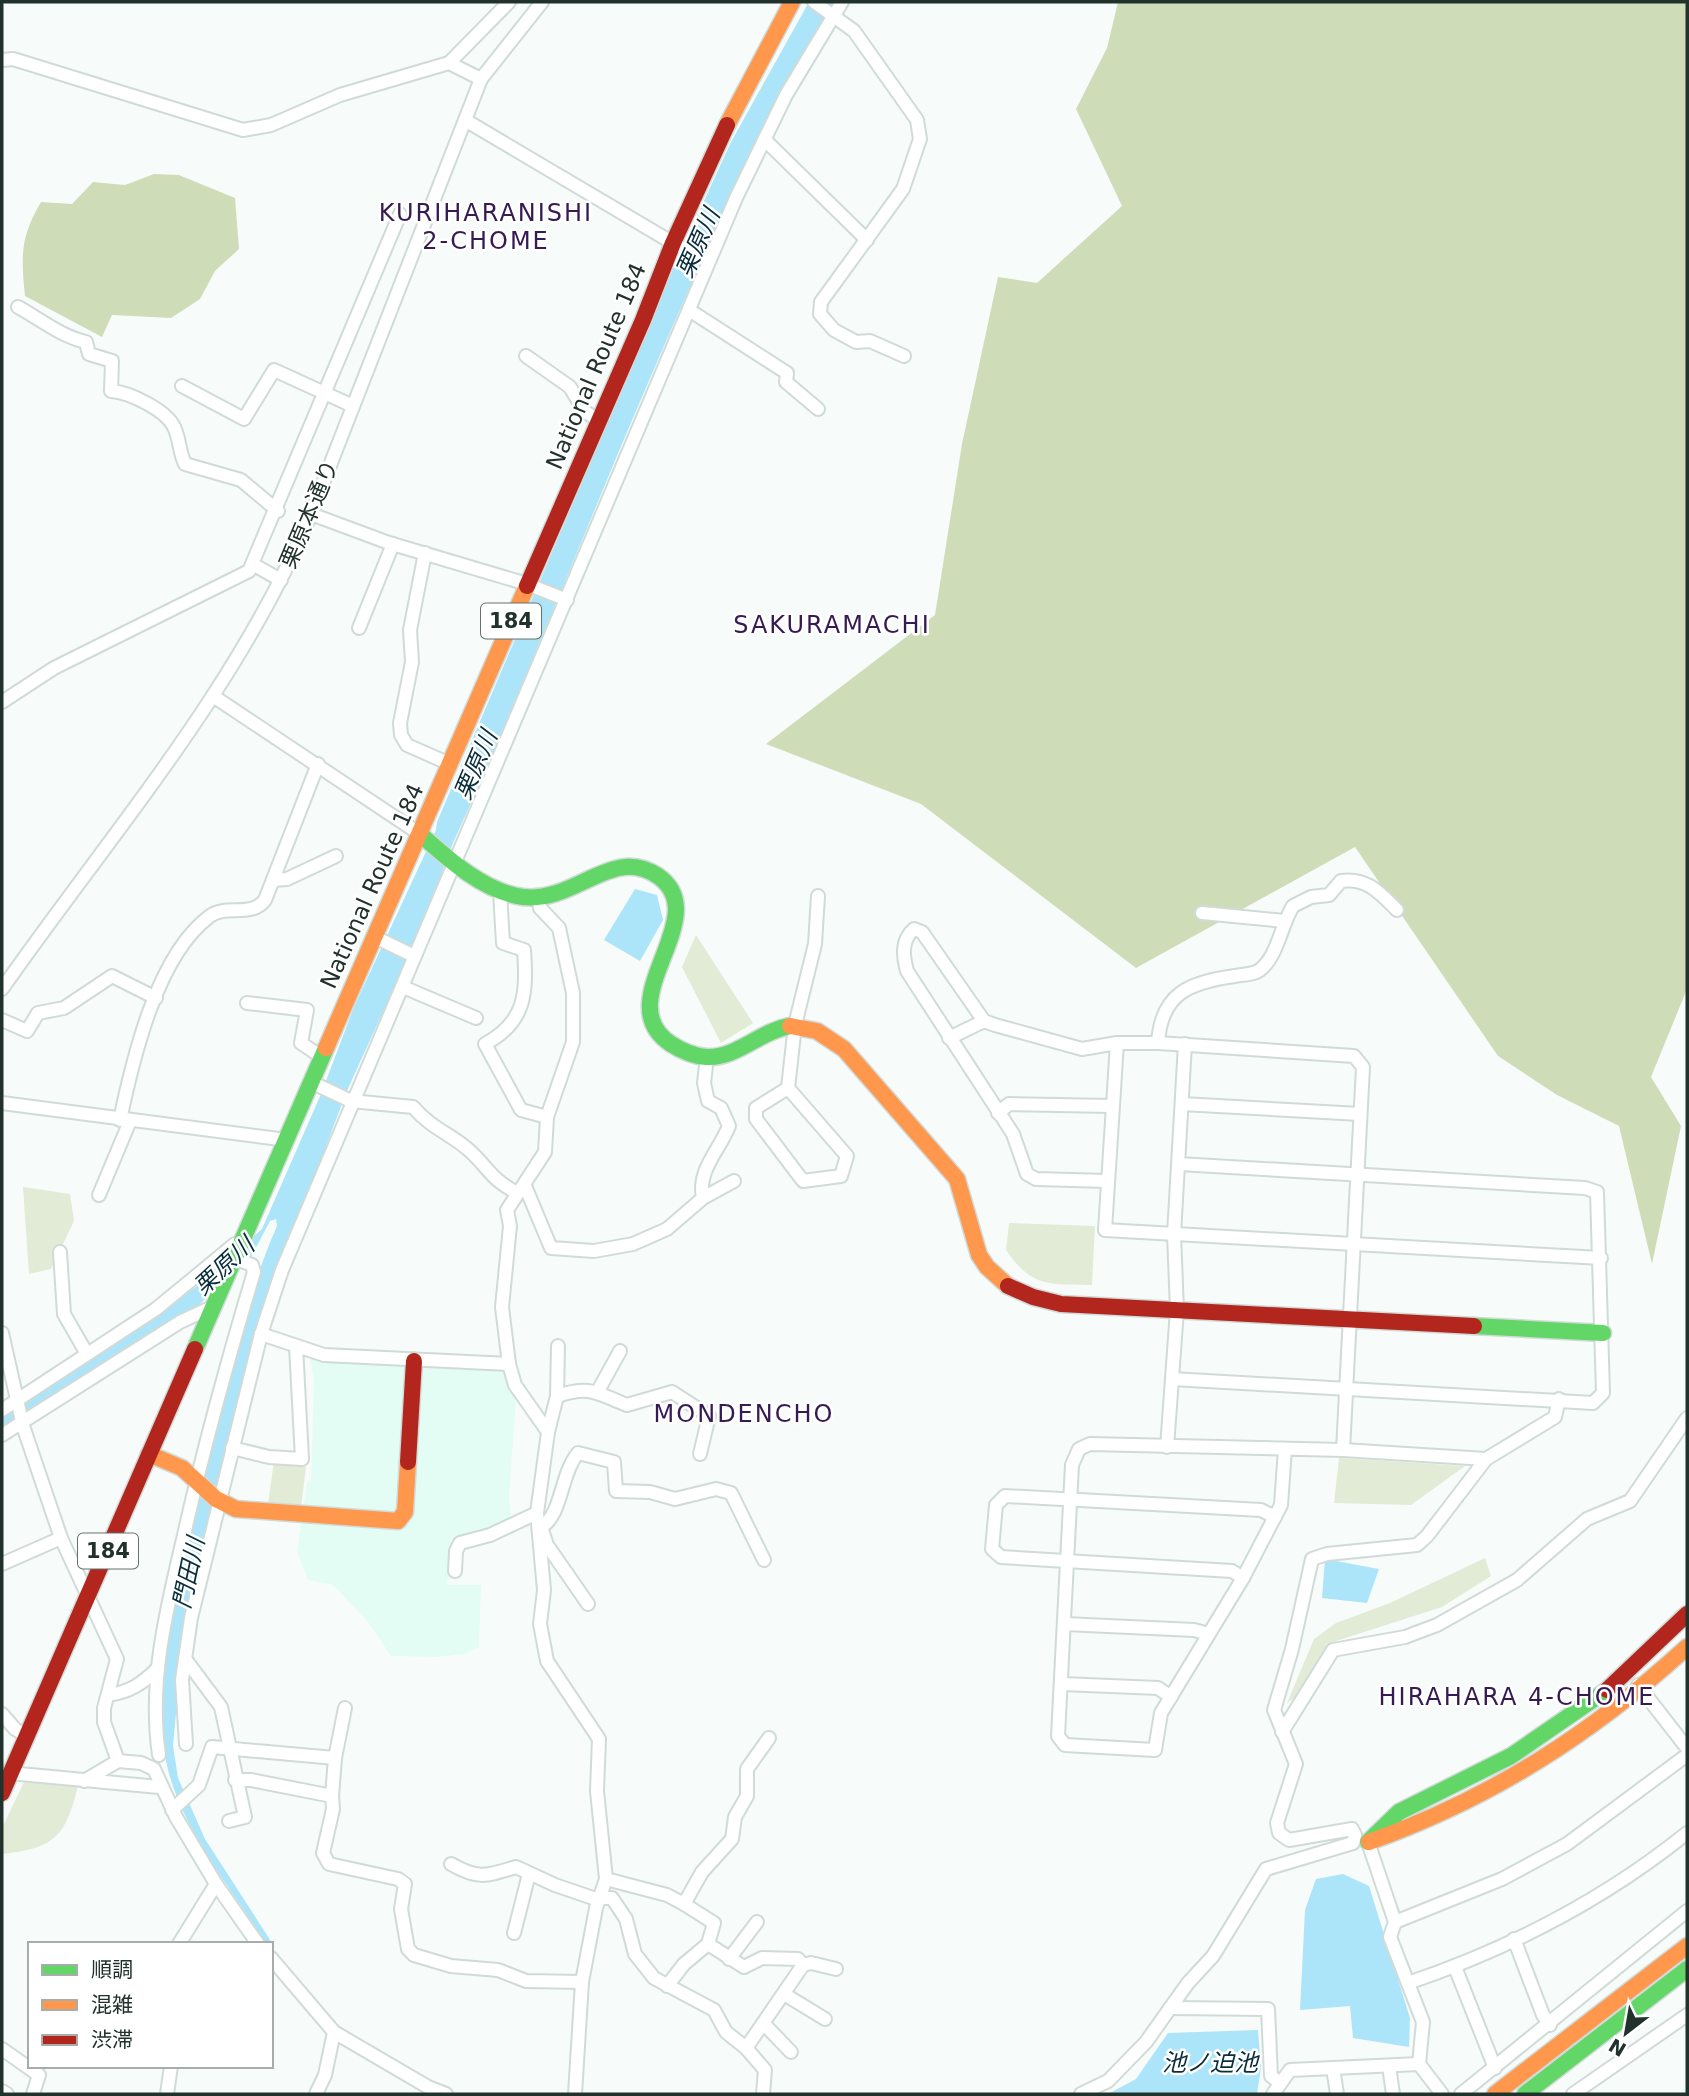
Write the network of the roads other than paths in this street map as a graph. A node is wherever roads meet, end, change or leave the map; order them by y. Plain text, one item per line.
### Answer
1 (509, 2) edge
2 (542, 2) edge
3 (792, 2) edge
4 (814, 2) edge
5 (842, 2) edge
6 (831, 13) junction
7 (2, 60) edge
8 (449, 63) junction
9 (481, 79) junction
10 (465, 120) junction
11 (765, 140) junction
12 (400, 214) dead end
13 (867, 240) junction
14 (678, 246) junction
15 (707, 260) junction
16 (18, 307) dead end
17 (689, 310) junction
18 (526, 355) dead end
19 (904, 356) dead end
20 (182, 386) dead end
21 (324, 394) junction
22 (354, 406) junction
23 (818, 409) dead end
24 (598, 420) junction
25 (278, 511) junction
26 (311, 514) junction
27 (393, 544) junction
28 (425, 554) junction
29 (254, 565) junction
30 (281, 580) junction
31 (531, 586) junction
32 (563, 599) junction
33 (359, 628) dead end
34 (214, 696) junction
35 (2, 702) edge
36 (318, 764) junction
37 (450, 764) junction
38 (424, 838) junction
39 (336, 856) dead end
40 (451, 857) junction
41 (273, 880) junction
42 (500, 892) junction
43 (538, 897) junction
44 (818, 897) dead end
45 (1396, 910) dead end
46 (1202, 913) dead end
47 (1284, 920) junction
48 (378, 938) junction
49 (411, 954) junction
50 (403, 987) junction
51 (2, 989) edge
52 (156, 998) junction
53 (247, 1003) dead end
54 (476, 1018) dead end
55 (2, 1020) edge
56 (984, 1021) junction
57 (795, 1025) junction
58 (949, 1038) junction
59 (1117, 1043) junction
60 (1158, 1043) junction
61 (1185, 1044) junction
62 (707, 1057) junction
63 (323, 1058) junction
64 (317, 1085) junction
65 (788, 1088) junction
66 (348, 1100) junction
67 (2, 1103) edge
68 (1182, 1104) junction
69 (1112, 1106) junction
70 (998, 1112) junction
71 (1360, 1114) junction
72 (547, 1116) junction
73 (125, 1120) junction
74 (287, 1140) junction
75 (1178, 1164) junction
76 (1357, 1177) junction
77 (734, 1181) dead end
78 (1107, 1181) junction
79 (521, 1189) junction
80 (99, 1195) dead end
81 (703, 1198) junction
82 (1174, 1234) junction
83 (1353, 1244) junction
84 (240, 1251) junction
85 (60, 1252) dead end
86 (1601, 1258) junction
87 (212, 1307) junction
88 (1177, 1310) junction
89 (1349, 1320) junction
90 (1603, 1333) junction
91 (2, 1334) edge
92 (261, 1334) junction
93 (296, 1346) junction
94 (558, 1346) dead end
95 (620, 1351) dead end
96 (88, 1354) junction
97 (414, 1361) junction
98 (509, 1364) junction
99 (1172, 1379) junction
100 (1346, 1390) junction
101 (598, 1391) junction
102 (556, 1396) junction
103 (1559, 1399) junction
104 (17, 1402) junction
105 (2, 1409) edge
106 (1687, 1418) edge
107 (22, 1420) junction
108 (548, 1432) junction
109 (2, 1435) edge
110 (1167, 1447) junction
111 (232, 1448) junction
112 (1285, 1449) junction
113 (1343, 1450) junction
114 (149, 1454) junction
115 (700, 1454) dead end
116 (1486, 1460) junction
117 (199, 1483) junction
118 (1071, 1499) junction
119 (217, 1500) junction
120 (1275, 1517) junction
121 (538, 1521) junction
122 (61, 1538) junction
123 (764, 1560) dead end
124 (1068, 1561) junction
125 (2, 1564) edge
126 (455, 1571) dead end
127 (1242, 1578) junction
128 (88, 1598) junction
129 (587, 1604) dead end
130 (1687, 1614) edge
131 (1065, 1624) junction
132 (1209, 1634) junction
133 (1687, 1647) edge
134 (186, 1660) junction
135 (158, 1668) junction
136 (1626, 1675) junction
137 (1062, 1684) junction
138 (1642, 1689) junction
139 (108, 1695) junction
140 (1171, 1697) junction
141 (345, 1708) dead end
142 (2, 1714) edge
143 (1282, 1732) junction
144 (28, 1737) junction
145 (769, 1738) dead end
146 (186, 1744) dead end
147 (229, 1748) junction
148 (1687, 1748) edge
149 (159, 1755) dead end
150 (1687, 1755) edge
151 (335, 1758) junction
152 (118, 1761) junction
153 (7, 1773) edge
154 (235, 1780) junction
155 (83, 1781) junction
156 (159, 1787) junction
157 (2, 1793) edge
158 (332, 1796) junction
159 (1406, 1805) junction
160 (175, 1808) junction
161 (229, 1821) dead end
162 (1418, 1826) junction
163 (1687, 1833) edge
164 (1368, 1842) junction
165 (451, 1864) dead end
166 (529, 1874) junction
167 (606, 1879) junction
168 (216, 1884) junction
169 (601, 1896) junction
170 (684, 1903) junction
171 (1687, 1911) edge
172 (757, 1922) dead end
173 (1395, 1922) junction
174 (1687, 1930) edge
175 (514, 1933) dead end
176 (1514, 1939) junction
177 (180, 1942) edge
178 (257, 1942) edge
179 (708, 1944) junction
180 (1687, 1946) edge
181 (729, 1959) junction
182 (274, 1961) edge
183 (803, 1965) junction
184 (1455, 1967) junction
185 (836, 1969) dead end
186 (1687, 1971) edge
187 (582, 1982) junction
188 (1408, 1983) junction
189 (667, 1986) junction
190 (784, 1994) junction
191 (1170, 2008) junction
192 (1687, 2015) edge
193 (825, 2020) dead end
194 (763, 2024) junction
195 (1550, 2025) junction
196 (334, 2032) junction
197 (747, 2048) junction
198 (2, 2049) edge
199 (791, 2052) dead end
200 (1419, 2064) junction
201 (1389, 2066) junction
202 (1533, 2066) junction
203 (28, 2067) edge
204 (29, 2068) edge
205 (172, 2068) edge
206 (1333, 2068) junction
207 (1495, 2068) junction
208 (1276, 2089) edge
209 (2, 2091) edge
210 (430, 2091) edge
211 (7, 2094) edge
212 (33, 2094) edge
213 (167, 2094) edge
214 (316, 2094) edge
215 (446, 2094) edge
216 (575, 2094) edge
217 (763, 2094) edge
218 (1081, 2094) edge
219 (1337, 2094) edge
220 (1393, 2094) edge
221 (1442, 2094) edge
222 (1461, 2094) edge
223 (1495, 2094) edge
224 (1525, 2094) edge
225 (1573, 2094) edge

1 - 8 street
2 - 9 street, 栗原本通り
3 - 14 main road, National Route 184 / 184
4 - 6 street
5 - 6 street
6 - 11 street
6 - 13 street
7 - 8 street
8 - 9 street
9 - 10 street, 栗原本通り
10 - 14 street
10 - 22 street, 栗原本通り
11 - 13 street
11 - 15 street
12 - 21 street
13 - 19 street
14 - 15 street
14 - 24 main road, National Route 184 / 184
15 - 17 street
16 - 25 street
17 - 23 street
17 - 32 street
18 - 24 street
20 - 21 street
21 - 22 street
21 - 25 street
22 - 26 street, 栗原本通り
24 - 31 main road, National Route 184 / 184
25 - 29 street
26 - 27 street
26 - 30 street, 栗原本通り
27 - 28 street
27 - 33 street
28 - 31 street
28 - 37 street
29 - 30 street
29 - 35 street
30 - 34 street, 栗原本通り
31 - 32 street
31 - 37 main road, National Route 184 / 184
32 - 40 street
34 - 36 street
34 - 51 street, 栗原本通り
36 - 38 street
36 - 41 street
37 - 38 main road, National Route 184 / 184
38 - 40 main road
38 - 48 main road, National Route 184 / 184
39 - 41 street
40 - 42 main road
40 - 49 street
41 - 52 street
42 - 43 main road
42 - 72 street
43 - 62 main road
43 - 72 street
44 - 57 street
45 - 47 street
46 - 47 street
47 - 60 street
48 - 49 street
48 - 63 main road, National Route 184 / 184
49 - 50 street
50 - 54 street
50 - 66 street
52 - 55 street
52 - 73 street
53 - 63 street
56 - 58 street
56 - 58 street
56 - 59 street
57 - 62 main road
57 - 65 street
57 - 88 main road
58 - 70 street
59 - 60 street
59 - 69 street
60 - 61 street
61 - 68 street
61 - 71 street
62 - 81 street
63 - 64 main road, National Route 184 / 184
64 - 66 street
64 - 74 main road, National Route 184 / 184
65 - 65 street
66 - 79 street
66 - 92 street
67 - 73 street
68 - 71 street
68 - 75 street
69 - 70 street
69 - 78 street
70 - 78 street
71 - 76 street
72 - 79 street
73 - 74 street
73 - 80 street
74 - 84 main road, National Route 184 / 184
75 - 76 street
75 - 82 street
76 - 83 street
76 - 86 street
77 - 81 street
78 - 82 street
79 - 81 street
79 - 98 street
82 - 83 street
82 - 88 street
83 - 86 street
83 - 89 street
84 - 87 main road, National Route 184 / 184
84 - 96 street
84 - 117 street
85 - 96 street
86 - 90 street
87 - 107 street
87 - 114 main road, National Route 184 / 184
88 - 89 main road
88 - 99 street
89 - 90 main road
89 - 100 street
90 - 103 street
91 - 104 street
92 - 93 street
92 - 111 street
93 - 97 street
93 - 111 street
94 - 102 street
95 - 101 street
96 - 104 street
97 - 98 street
97 - 119 main road
98 - 108 street
99 - 100 street
99 - 110 street
100 - 103 street
100 - 113 street
101 - 102 street
101 - 115 street
102 - 108 street
103 - 116 street
104 - 105 street
104 - 107 street
106 - 143 street
107 - 109 street
107 - 122 street
108 - 121 street
110 - 112 street
110 - 118 street
111 - 119 street
112 - 113 street
112 - 120 street
113 - 116 street
114 - 117 main road
114 - 128 main road, National Route 184 / 184
116 - 143 street
117 - 119 main road
117 - 135 street
118 - 120 street
118 - 124 street
118 - 124 street
119 - 134 street
120 - 127 street
121 - 123 street
121 - 126 street
121 - 129 street
121 - 167 street
122 - 125 street
122 - 128 street
124 - 127 street
124 - 131 street
127 - 132 street
128 - 139 street
128 - 144 main road, National Route 184 / 184
130 - 136 main road
131 - 132 street
131 - 137 street
132 - 140 street
133 - 138 main road
134 - 146 street
134 - 147 street
135 - 139 street
135 - 149 street
136 - 138 street
136 - 159 main road
137 - 140 street
137 - 140 street
138 - 148 street
138 - 162 main road
139 - 152 street
141 - 151 street
142 - 144 street
143 - 191 street
144 - 153 main road, National Route 184 / 184
145 - 170 street
147 - 151 street
147 - 154 street
147 - 160 street
150 - 173 street
151 - 158 street
152 - 155 street
152 - 156 street
153 - 155 street
153 - 157 main road, National Route 184 / 184
154 - 158 street
154 - 161 street
155 - 156 street
156 - 160 street
158 - 187 street
159 - 162 main road
159 - 164 main road
160 - 168 street
162 - 164 main road
163 - 176 street
164 - 173 street
165 - 166 street
166 - 169 street
166 - 175 street
167 - 169 street
167 - 170 street
168 - 177 street
168 - 178 street
169 - 187 street
169 - 189 street
170 - 179 street
171 - 195 street
172 - 181 street
173 - 188 street
174 - 202 main road
176 - 184 street
176 - 195 street
179 - 181 street
179 - 189 street
180 - 202 main road
181 - 183 street
182 - 196 street
183 - 185 street
183 - 190 street
184 - 188 street
184 - 207 street
186 - 224 main road
187 - 216 street
188 - 200 street
189 - 197 street
190 - 193 street
190 - 194 street
191 - 208 street
191 - 218 street
192 - 225 street
194 - 197 street
194 - 199 street
195 - 207 street
196 - 210 street
196 - 214 street
197 - 217 street
198 - 203 street
200 - 201 street
200 - 221 street
201 - 206 street
201 - 220 street
202 - 223 main road
204 - 212 street
205 - 213 street
206 - 208 street
206 - 219 street
207 - 222 street
209 - 211 street
210 - 215 street

